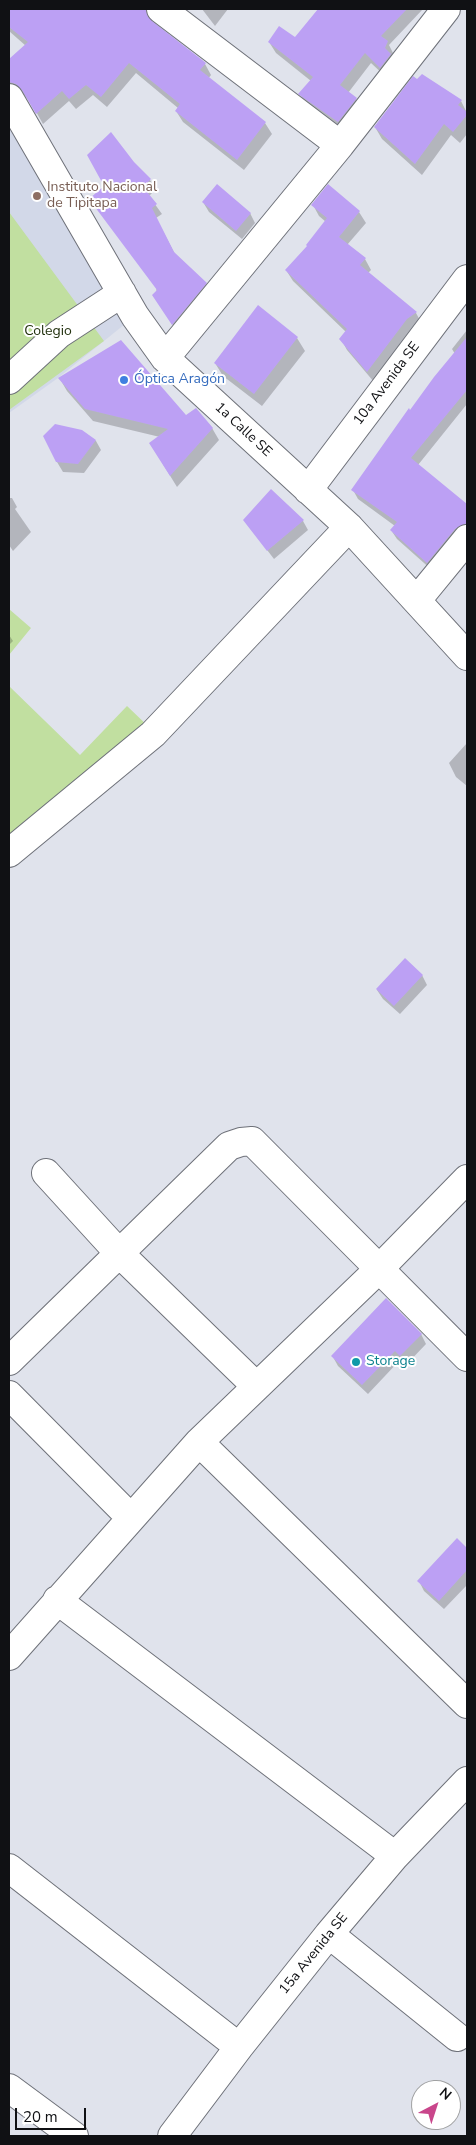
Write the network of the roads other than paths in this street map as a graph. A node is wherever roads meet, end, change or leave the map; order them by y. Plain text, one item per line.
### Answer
1 (161, 9) edge
2 (436, 13) edge
3 (9, 98) edge
4 (340, 145) junction
5 (467, 279) edge
6 (122, 294) junction
7 (165, 358) junction
8 (9, 380) edge
9 (308, 490) junction
10 (350, 528) junction
11 (467, 539) edge
12 (417, 600) junction
13 (467, 656) edge
14 (9, 853) edge
15 (46, 1173) dead end
16 (467, 1179) edge
17 (119, 1254) junction
18 (379, 1269) junction
19 (467, 1357) edge
20 (9, 1361) edge
21 (256, 1386) junction
22 (9, 1395) edge
23 (200, 1442) junction
24 (131, 1518) junction
25 (57, 1600) junction
26 (10, 1654) edge
27 (467, 1704) edge
28 (467, 1781) edge
29 (394, 1856) junction
30 (9, 1868) edge
31 (329, 1934) junction
32 (458, 2037) dead end
33 (239, 2047) junction
34 (9, 2088) edge
35 (74, 2136) edge
36 (172, 2136) edge

1 - 4 street
2 - 4 street
3 - 6 street, 1a Calle SE
4 - 7 street
5 - 9 street, 10a Avenida SE
6 - 7 street, 1a Calle SE
6 - 8 street
7 - 9 street, 1a Calle SE
9 - 10 street, 1a Calle SE
10 - 12 street, 1a Calle SE
10 - 14 street
11 - 12 street
12 - 13 street, 1a Calle SE
15 - 17 street
16 - 18 street
17 - 18 street
17 - 20 street
17 - 21 street
18 - 19 street
18 - 21 street
21 - 23 street
22 - 24 street
23 - 24 street
23 - 27 street
24 - 25 street
25 - 26 street
25 - 29 street
28 - 29 street, 15a Avenida SE
29 - 31 street, 15a Avenida SE
30 - 33 street
31 - 32 street
31 - 33 street, 15a Avenida SE
33 - 36 street, 15a Avenida SE
34 - 35 street

